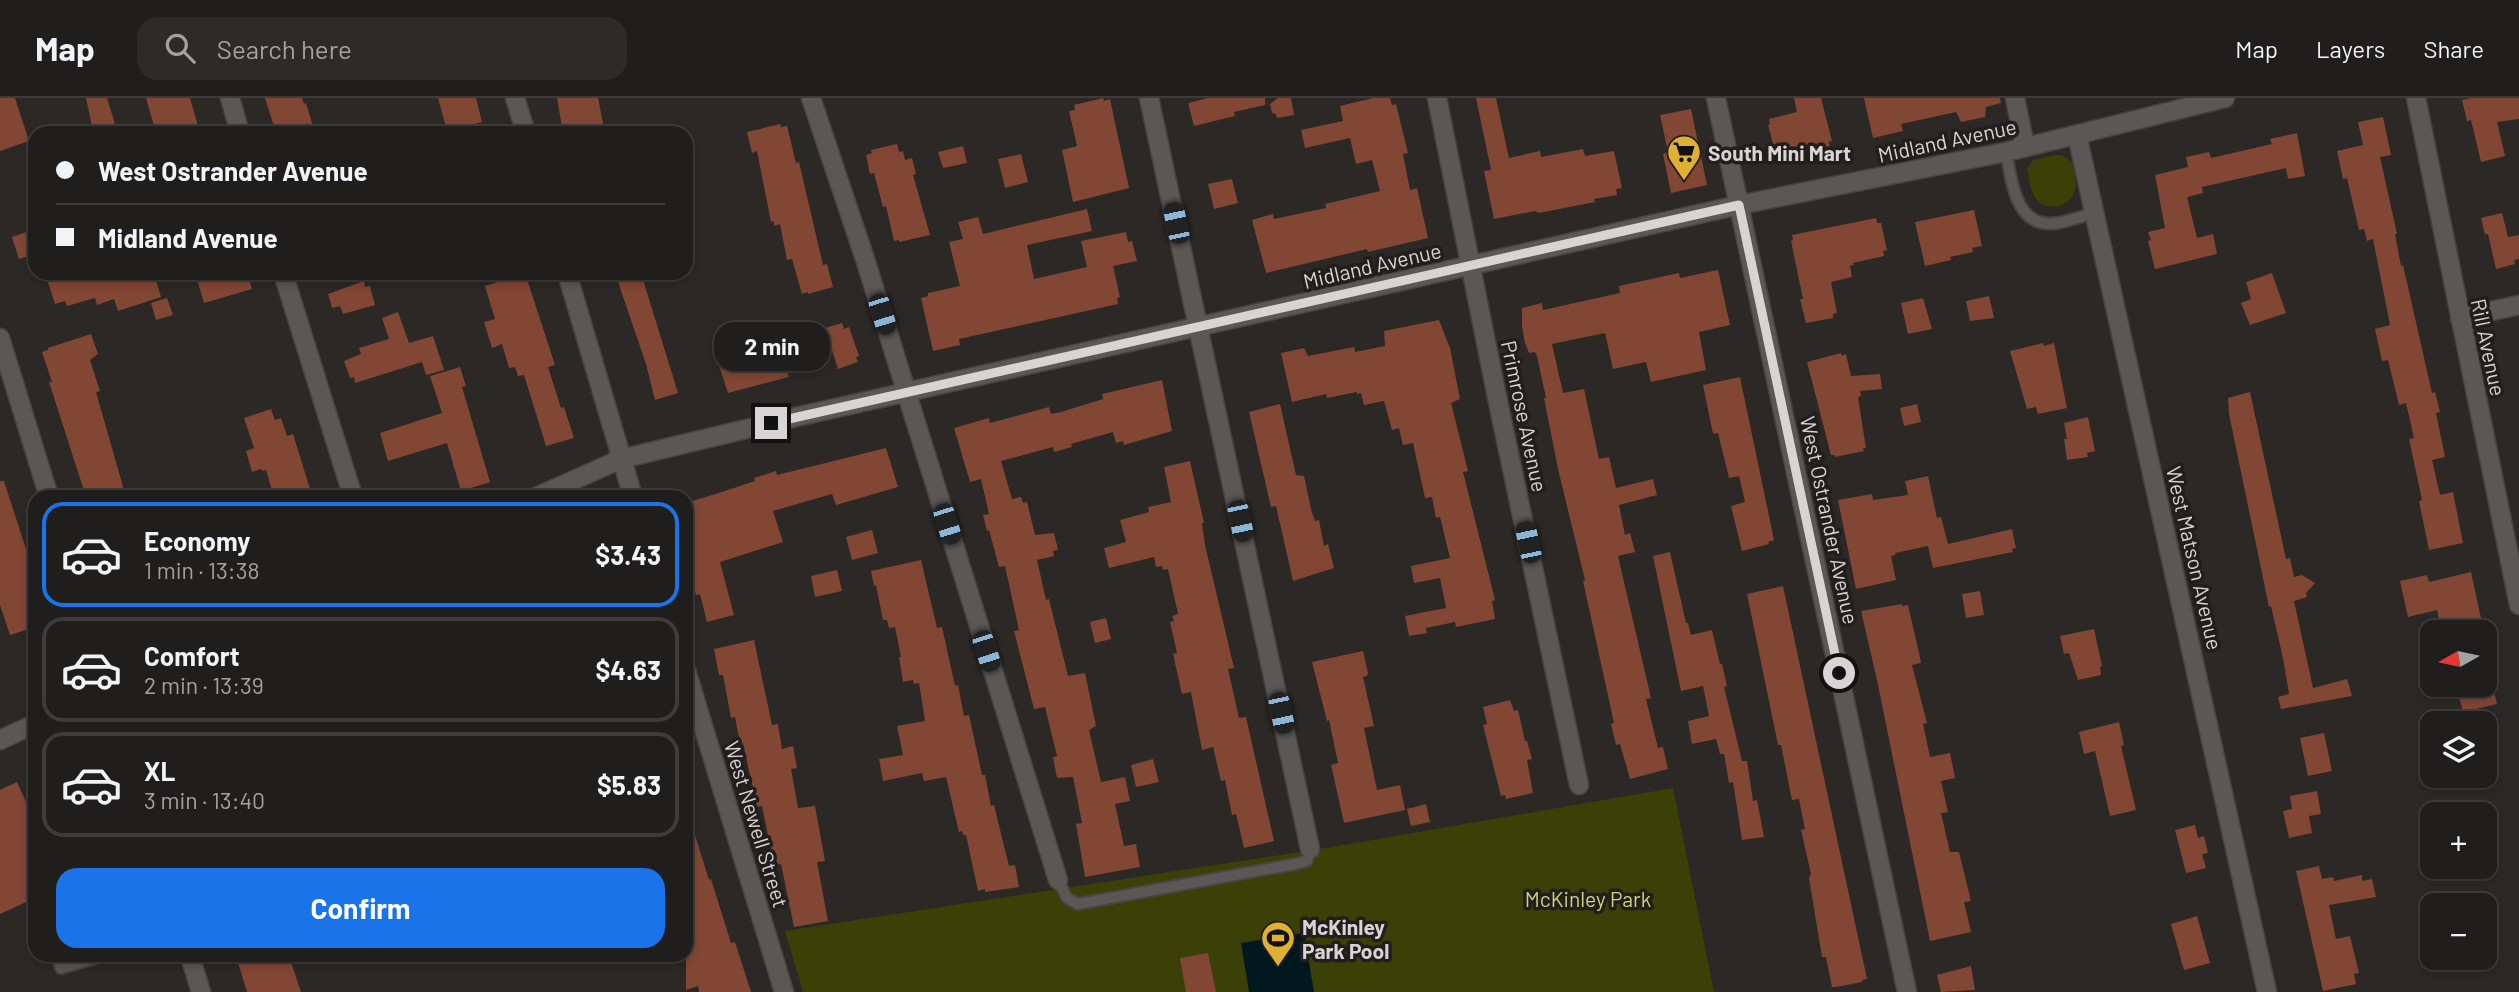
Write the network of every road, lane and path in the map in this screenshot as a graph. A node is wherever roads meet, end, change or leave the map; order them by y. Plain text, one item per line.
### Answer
1 (230, 98) edge
2 (515, 98) edge
3 (811, 98) edge
4 (1149, 98) edge
5 (1437, 98) edge
6 (1716, 98) edge
7 (2015, 98) edge
8 (2225, 98) edge
9 (2416, 98) edge
10 (238, 126) edge
11 (524, 126) edge
12 (2077, 135) junction
13 (2025, 147) junction
14 (2006, 152) junction
15 (1739, 205) junction
16 (2095, 213) junction
17 (1471, 266) junction
18 (285, 280) edge
19 (569, 280) edge
20 (2519, 305) edge
21 (2460, 318) junction
22 (1198, 328) junction
23 (0, 338) edge
24 (906, 393) junction
25 (621, 459) junction
26 (48, 490) edge
27 (351, 490) edge
28 (552, 490) edge
29 (631, 490) edge
30 (2512, 535) edge
31 (2519, 605) edge
32 (693, 693) edge
33 (28, 727) edge
34 (0, 740) edge
35 (1579, 785) dead end
36 (1310, 849) joint
37 (1058, 880) joint
38 (59, 962) edge
39 (82, 962) edge
40 (192, 962) edge
41 (201, 992) edge
42 (784, 992) edge
43 (1907, 992) edge
44 (2267, 992) edge

1 - 10 street
2 - 11 street
3 - 24 street
4 - 22 street
5 - 17 street, Primrose Avenue
6 - 15 street, West Ostrander Avenue
7 - 13 street
8 - 12 street, Midland Avenue
9 - 21 street, Rill Avenue
12 - 13 street, Midland Avenue
12 - 16 street, West Matson Avenue
13 - 14 street, Midland Avenue
14 - 15 street, Midland Avenue
14 - 16 lane
15 - 17 street, Midland Avenue
15 - 43 street, West Ostrander Avenue
16 - 44 street, West Matson Avenue
17 - 22 street, Midland Avenue
17 - 35 street, Primrose Avenue
18 - 27 street
19 - 25 street
20 - 21 street
21 - 30 street, Rill Avenue
22 - 24 street, Midland Avenue
22 - 36 street
23 - 26 street
24 - 25 street, Midland Avenue
24 - 37 street
25 - 28 street, Midland Avenue
25 - 29 street
30 - 31 street, Rill Avenue
32 - 42 street, West Newell Street
33 - 34 street
36 - 37 lane
38 - 39 lane
40 - 41 street

